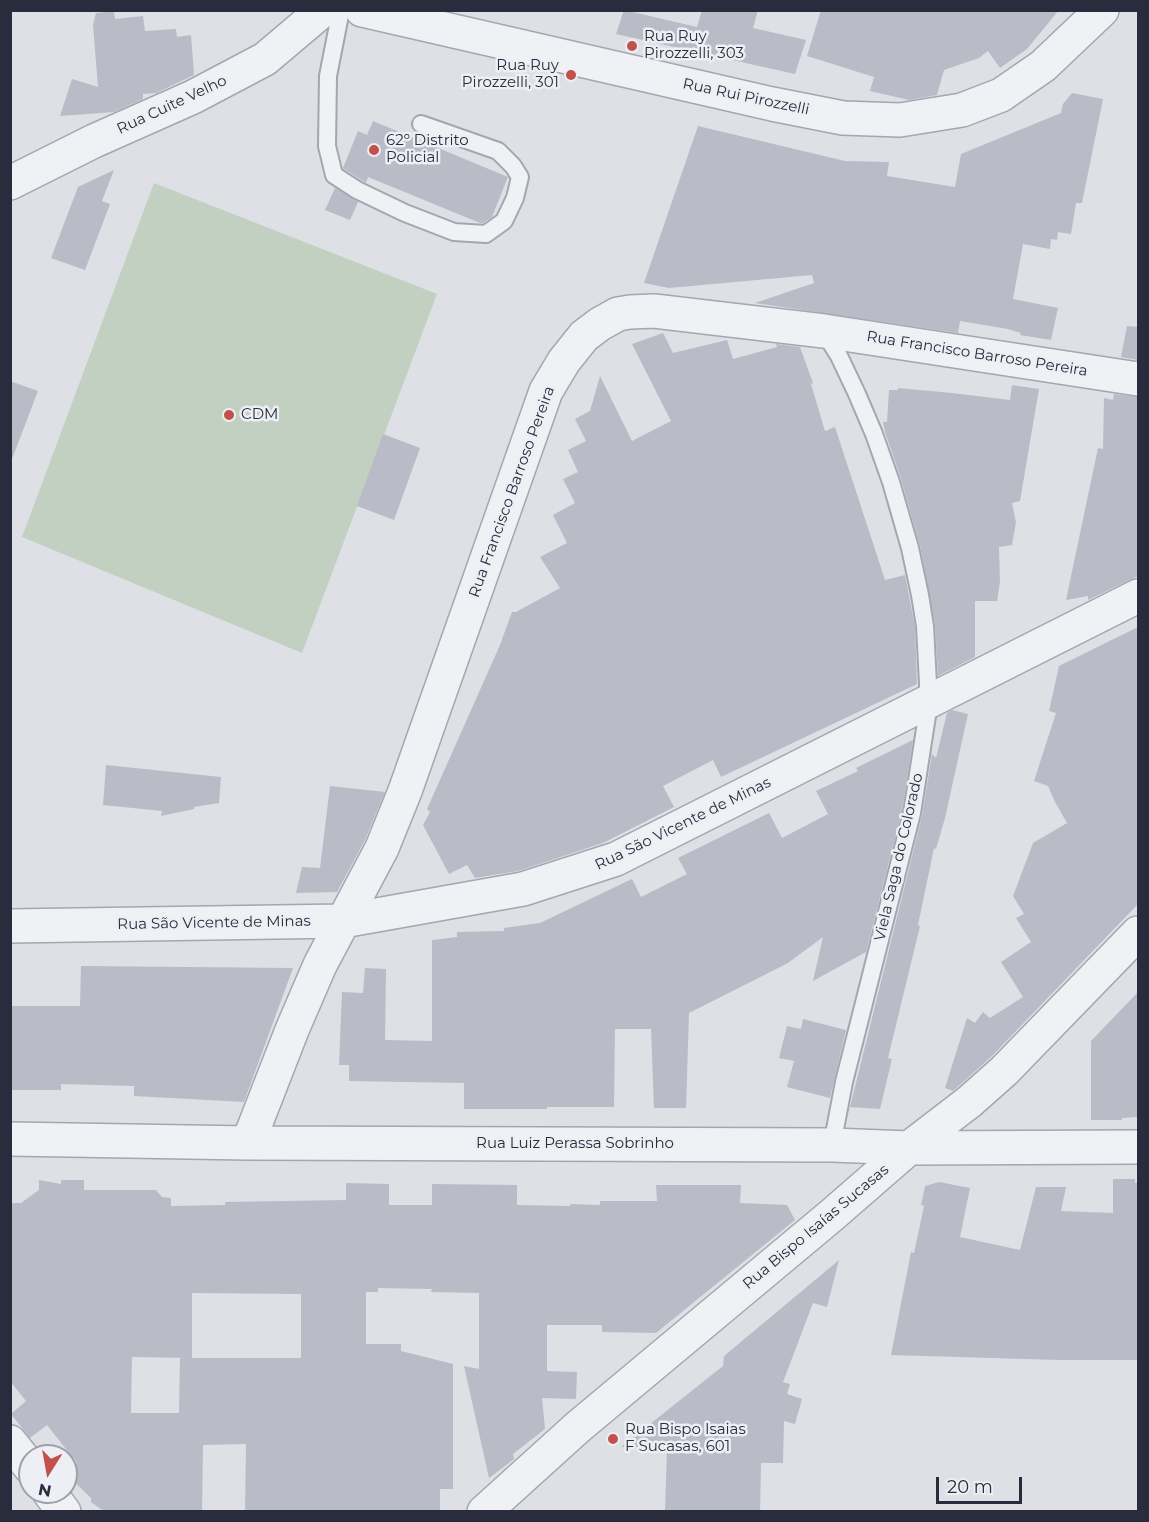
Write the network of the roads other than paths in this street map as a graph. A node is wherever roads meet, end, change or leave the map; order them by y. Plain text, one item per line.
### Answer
1 (323, 10) edge
2 (341, 10) edge
3 (362, 10) edge
4 (1102, 10) edge
5 (421, 124) dead end
6 (10, 183) edge
7 (824, 331) junction
8 (1138, 379) edge
9 (1138, 596) edge
10 (929, 703) junction
11 (343, 921) junction
12 (10, 926) edge
13 (1138, 933) edge
14 (10, 1139) edge
15 (248, 1143) junction
16 (832, 1145) junction
17 (1138, 1147) edge
18 (909, 1148) junction
19 (484, 1512) edge

1 - 6 street, Rua Cuite Velho
2 - 5 lane
3 - 4 street, Rua Rui Pirozzelli
7 - 8 street, Rua Francisco Barroso Pereira
7 - 10 lane, Viela Saga do Colorado
7 - 11 street, Rua Francisco Barroso Pereira
9 - 10 street, Rua São Vicente de Minas
10 - 11 street, Rua São Vicente de Minas
10 - 16 lane, Viela Saga do Colorado
11 - 12 street, Rua São Vicente de Minas
11 - 15 street, Rua Francisco Barroso Pereira
13 - 18 street, Rua Bispo Isaías Sucasas
14 - 15 street, Rua Luiz Perassa Sobrinho
15 - 16 street, Rua Luiz Perassa Sobrinho
16 - 18 street, Rua Luiz Perassa Sobrinho
17 - 18 street, Rua Luiz Perassa Sobrinho
18 - 19 street, Rua Bispo Isaías Sucasas

